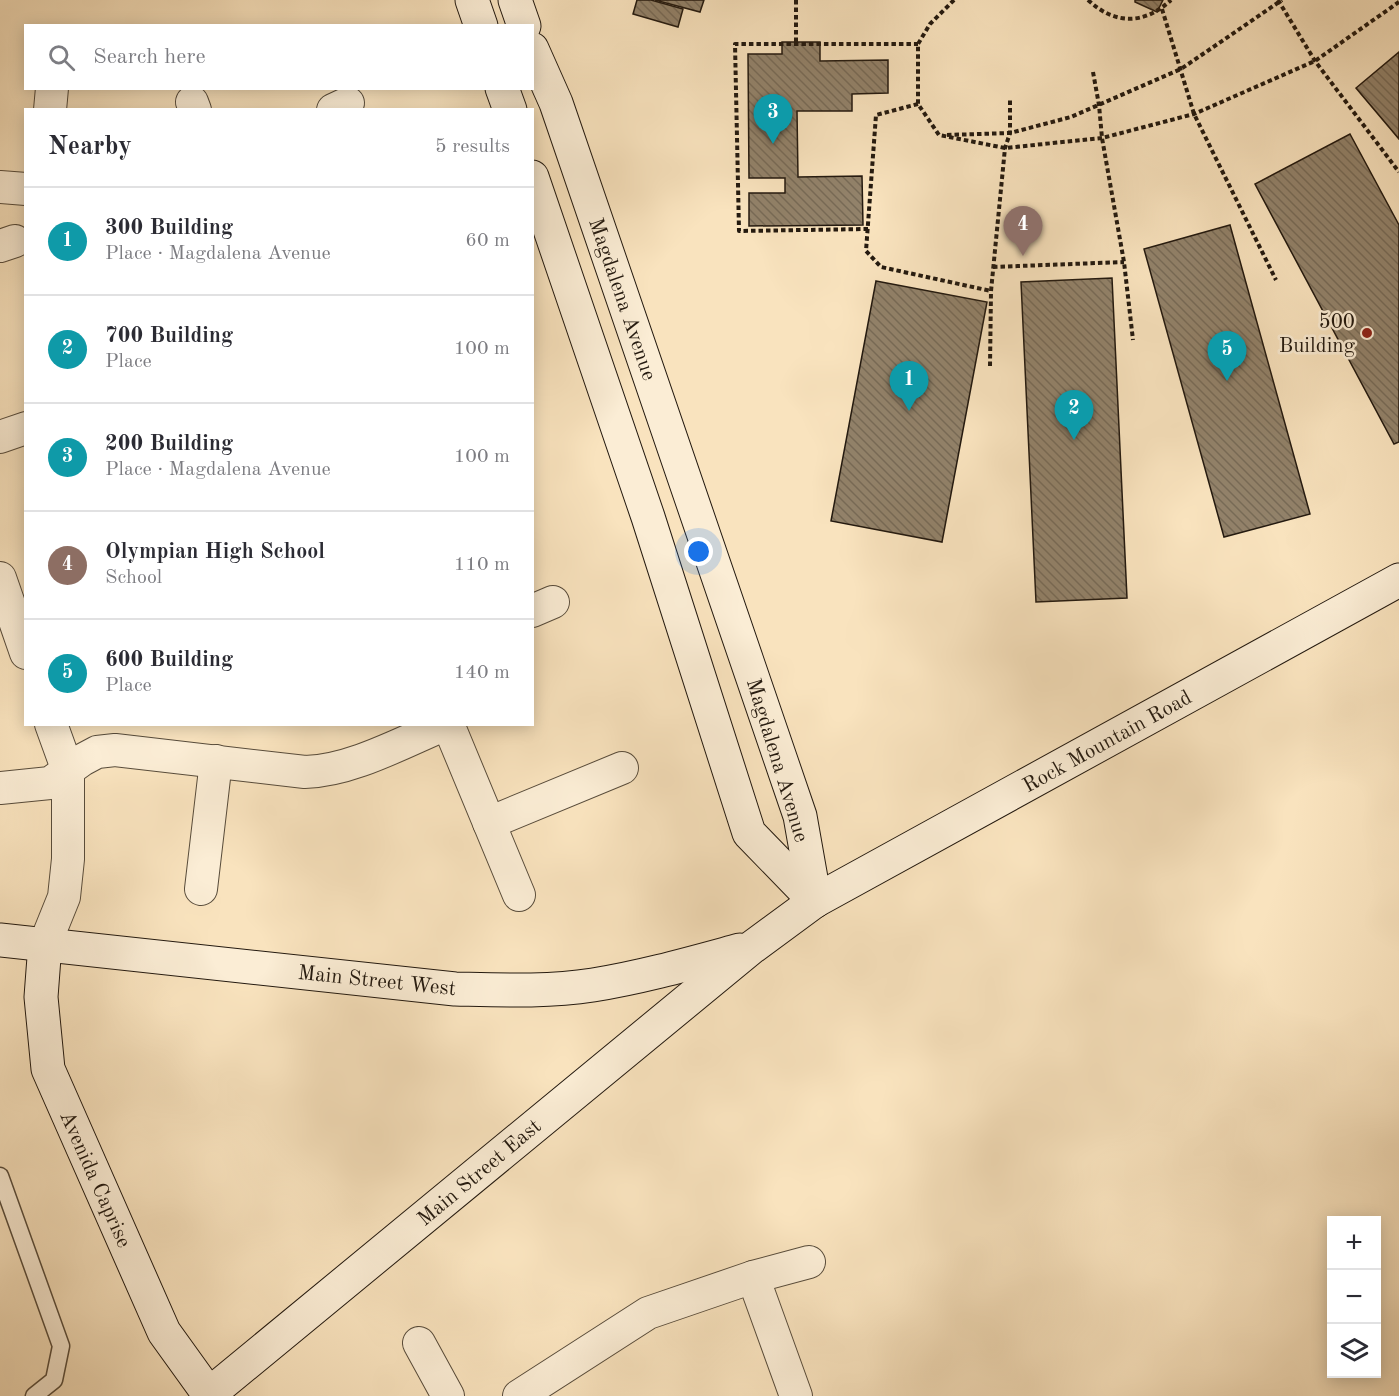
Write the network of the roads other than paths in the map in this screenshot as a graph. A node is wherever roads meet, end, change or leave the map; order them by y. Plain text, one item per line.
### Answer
1 (472, 0) edge
2 (515, 0) edge
3 (480, 24) edge
4 (523, 24) edge
5 (534, 54) edge
6 (52, 90) edge
7 (503, 90) edge
8 (51, 108) edge
9 (509, 108) edge
10 (534, 183) edge
11 (0, 187) edge
12 (24, 189) edge
13 (24, 429) edge
14 (0, 437) edge
15 (0, 578) edge
16 (1399, 580) edge
17 (20, 621) edge
18 (24, 642) edge
19 (52, 726) edge
20 (442, 726) edge
21 (448, 726) edge
22 (216, 761) junction
23 (622, 768) dead end
24 (68, 771) junction
25 (0, 788) edge
26 (489, 823) junction
27 (201, 889) dead end
28 (519, 895) dead end
29 (815, 901) junction
30 (0, 940) edge
31 (45, 944) junction
32 (751, 948) junction
33 (0, 1176) edge
34 (809, 1262) dead end
35 (753, 1277) junction
36 (419, 1343) dead end
37 (34, 1396) edge
38 (208, 1396) edge
39 (448, 1396) edge
40 (519, 1396) edge
41 (796, 1396) edge

1 - 3 street
2 - 4 street
5 - 29 street, Magdalena Avenue
6 - 8 street
7 - 9 street
10 - 29 street, Magdalena Avenue
11 - 12 street
13 - 14 street
15 - 17 street
16 - 29 street, Rock Mountain Road
17 - 18 street
19 - 24 street
20 - 22 street
21 - 26 street
22 - 24 street
22 - 27 street
23 - 26 street
24 - 25 street
24 - 31 street
26 - 28 street
29 - 32 street, Rock Mountain Road
30 - 31 street, Main Street West
31 - 32 street, Main Street West
31 - 38 street, Avenida Caprise
32 - 38 street, Main Street East
33 - 37 lane
34 - 35 street
35 - 40 street
35 - 41 street
36 - 39 street

